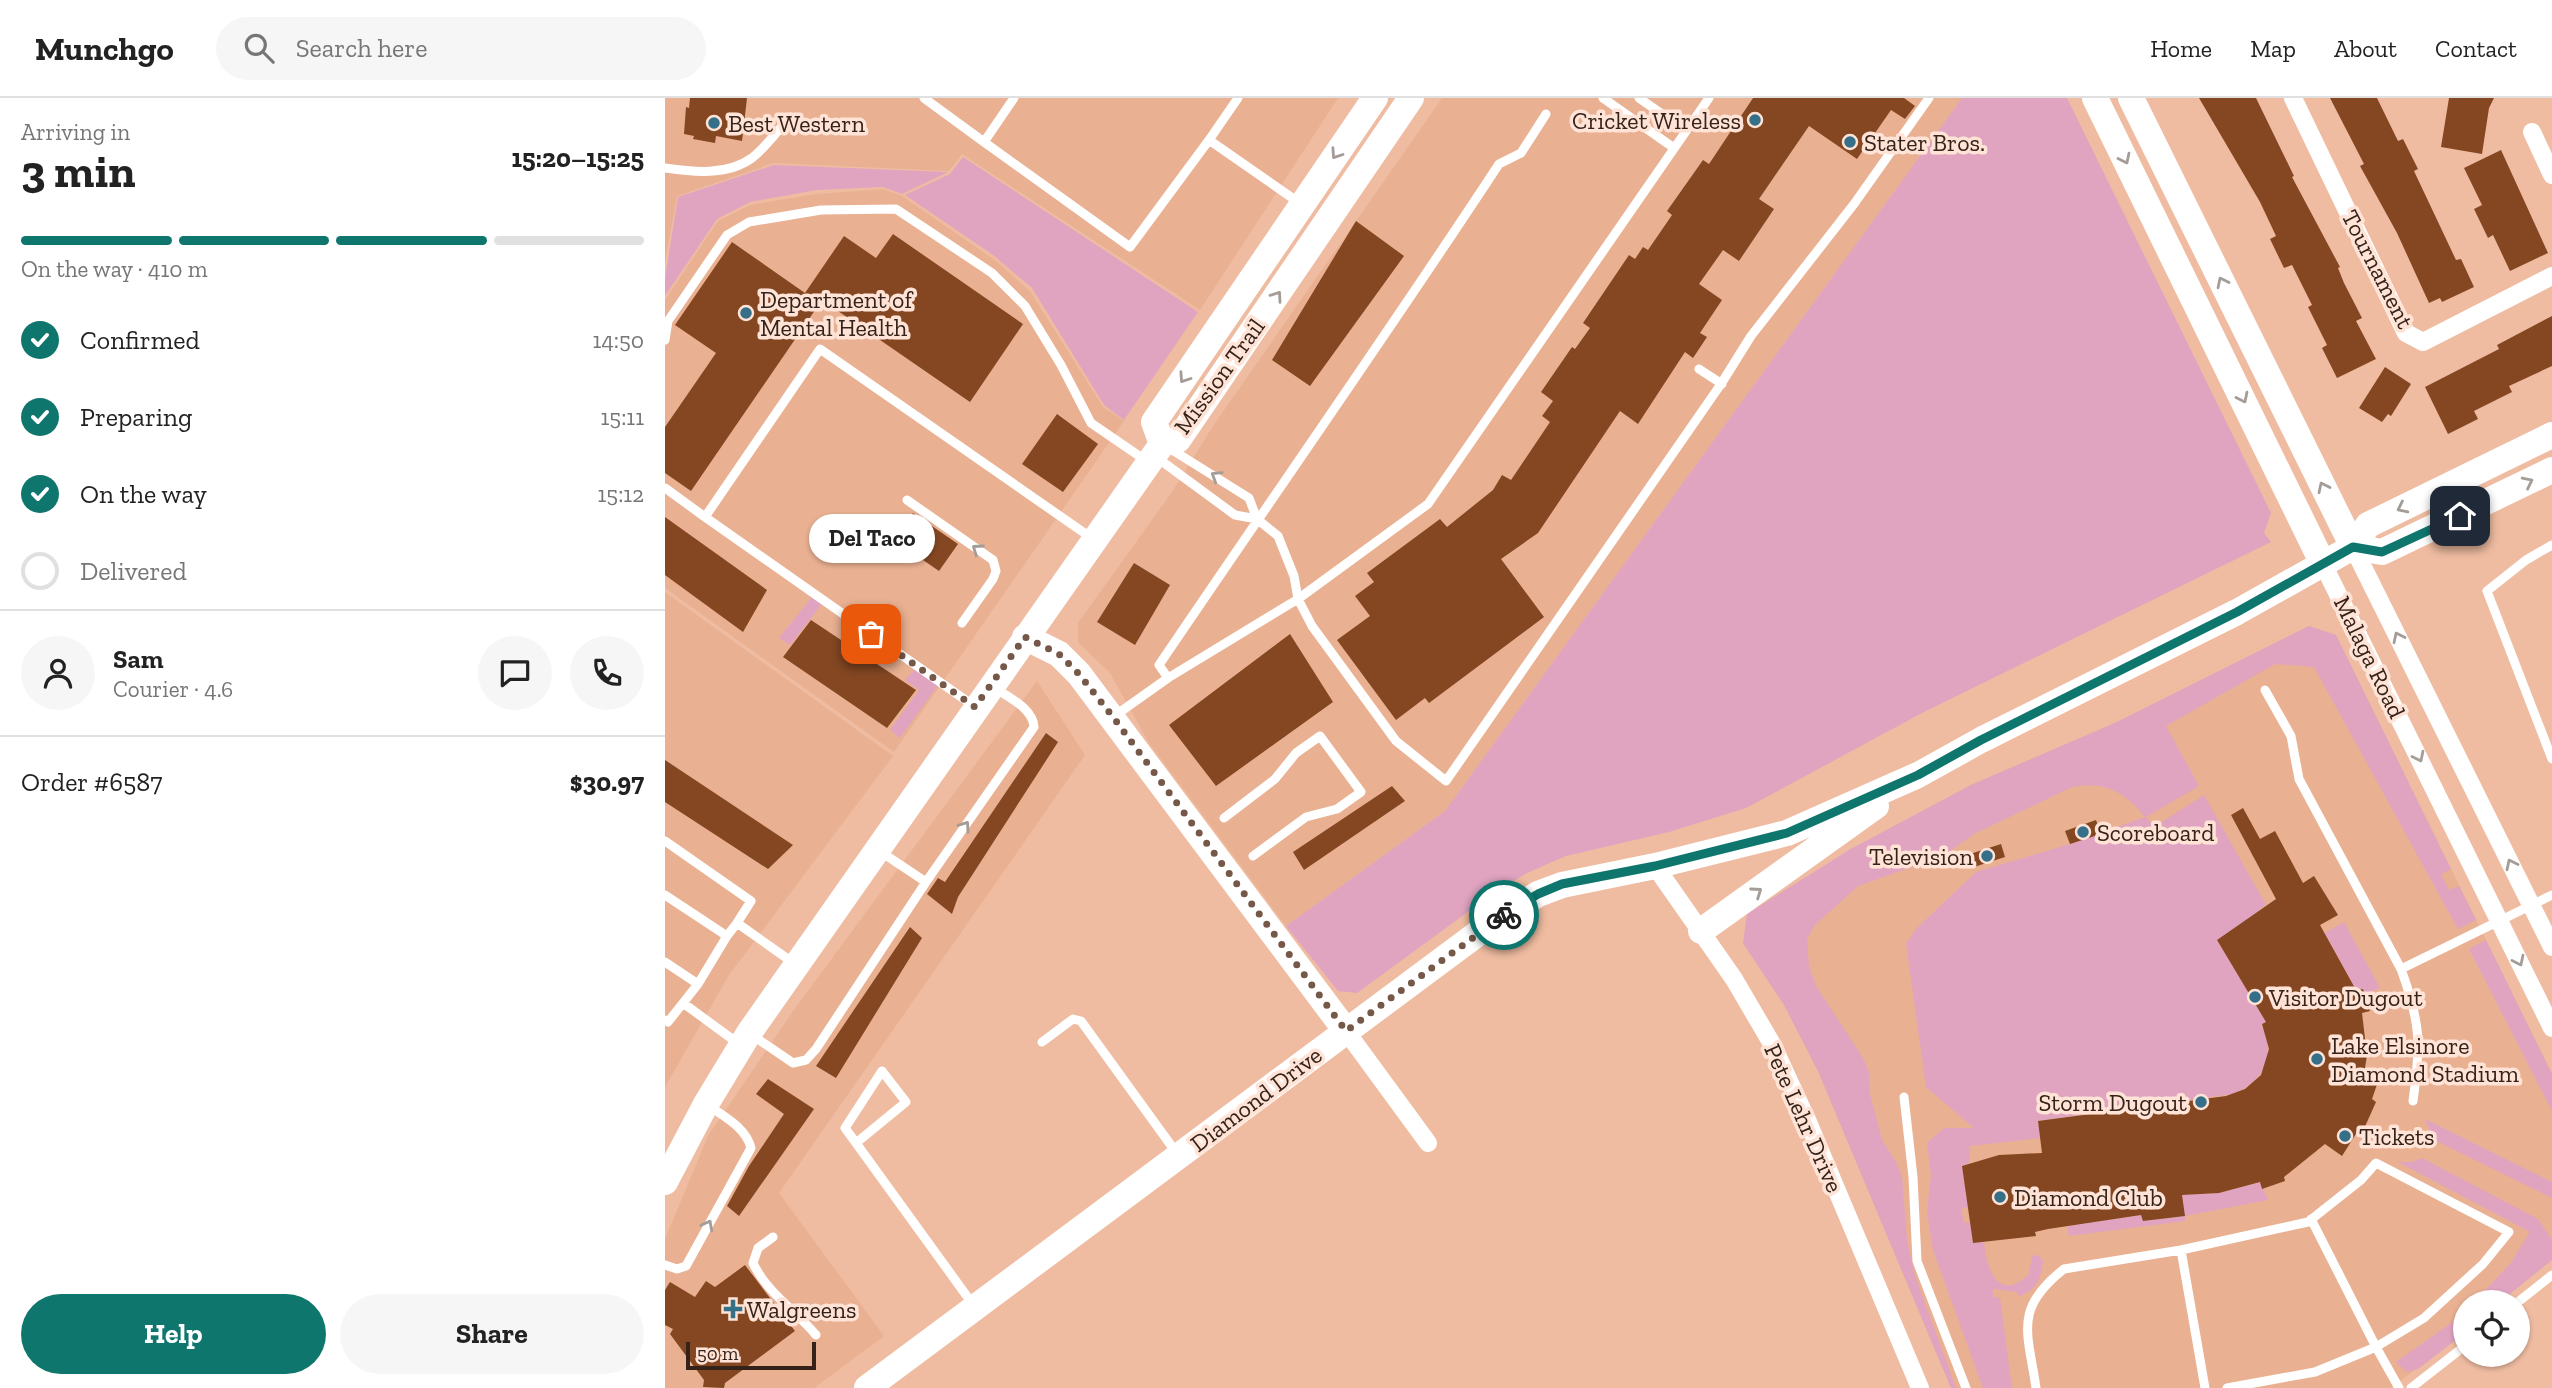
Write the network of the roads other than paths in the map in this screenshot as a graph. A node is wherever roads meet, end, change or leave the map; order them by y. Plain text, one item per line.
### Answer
1 (924, 98) edge
2 (1014, 98) edge
3 (1238, 98) edge
4 (1375, 98) edge
5 (1411, 98) edge
6 (1603, 98) edge
7 (1639, 98) edge
8 (1709, 98) edge
9 (1929, 98) edge
10 (2095, 98) edge
11 (2131, 98) edge
12 (2293, 98) edge
13 (1546, 114) dead end
14 (790, 117) dead end
15 (1685, 130) junction
16 (2532, 132) dead end
17 (1209, 140) junction
18 (984, 142) junction
19 (1674, 148) junction
20 (665, 168) edge
21 (2552, 175) edge
22 (1302, 204) junction
23 (2552, 276) edge
24 (665, 340) edge
25 (1699, 369) dead end
26 (1722, 384) junction
27 (2552, 435) edge
28 (1155, 454) junction
29 (2552, 470) edge
30 (665, 488) edge
31 (907, 500) dead end
32 (705, 517) junction
33 (1257, 519) junction
34 (1095, 540) junction
35 (2552, 545) edge
36 (2353, 547) junction
37 (2323, 564) junction
38 (1298, 599) junction
39 (963, 623) dead end
40 (1025, 637) junction
41 (1168, 678) junction
42 (991, 685) junction
43 (2265, 690) dead end
44 (975, 707) junction
45 (1113, 717) junction
46 (2552, 759) edge
47 (1918, 775) junction
48 (1224, 818) dead end
49 (665, 841) edge
50 (876, 849) junction
51 (1253, 856) dead end
52 (1655, 866) junction
53 (926, 882) junction
54 (665, 895) edge
55 (2552, 895) edge
56 (2531, 905) junction
57 (2500, 920) junction
58 (737, 923) junction
59 (1701, 931) junction
60 (727, 936) junction
61 (2552, 947) edge
62 (665, 962) edge
63 (796, 964) junction
64 (2401, 969) junction
65 (698, 984) junction
66 (683, 1003) junction
67 (665, 1020) edge
68 (2552, 1028) edge
69 (1346, 1031) junction
70 (745, 1039) junction
71 (1042, 1042) dead end
72 (1904, 1097) dead end
73 (2413, 1101) dead end
74 (706, 1104) junction
75 (856, 1143) junction
76 (1429, 1143) dead end
77 (671, 1155) edge
78 (1179, 1156) junction
79 (665, 1182) edge
80 (2311, 1219) junction
81 (773, 1237) dead end
82 (2182, 1251) junction
83 (665, 1265) edge
84 (2552, 1275) edge
85 (2530, 1292) edge
86 (975, 1308) junction
87 (816, 1335) dead end
88 (2376, 1347) junction
89 (2453, 1355) edge
90 (867, 1388) edge
91 (1920, 1388) edge
92 (1966, 1388) edge
93 (2036, 1388) edge
94 (2205, 1388) edge
95 (2227, 1388) edge
96 (2399, 1388) edge
97 (2410, 1388) edge

1 - 18 lane
2 - 18 lane
3 - 17 lane
4 -> 22 street, Mission Trail
28 -> 5 street, Mission Trail
6 - 19 lane
7 - 15 lane
8 - 15 lane
9 - 26 lane
10 -> 37 street, Malaga Road
36 -> 11 street, Malaga Road
12 - 23 street, Tournament
13 - 33 lane
14 - 20 lane
15 - 19 lane
16 - 21 street
17 - 18 lane
17 - 22 lane
19 - 38 lane
22 -> 28 street, Mission Trail
24 - 28 lane
25 - 26 lane
26 - 38 lane
27 -> 36 street, Diamond Drive
28 - 33 lane
33 -> 28 lane
28 - 34 street
36 -> 29 street
30 - 32 lane
39 -> 31 lane
32 - 34 lane
32 - 44 lane
33 - 38 lane
33 - 41 lane
34 - 40 street
35 - 46 lane
36 - 37 street, Diamond Drive
56 -> 36 street, Malaga Road
37 - 47 street, Diamond Drive
37 -> 57 street, Malaga Road
38 - 41 lane
40 - 42 street
40 - 45 street
41 - 45 lane
42 - 44 street
53 -> 42 lane
43 - 64 lane
44 - 50 street
45 - 69 street
47 - 52 street, Diamond Drive
59 -> 47 street
48 - 51 lane
49 - 58 lane
50 - 53 lane
50 - 63 street
52 - 59 street, Pete Lehr Drive
52 - 69 street, Diamond Drive
53 - 70 lane
54 - 60 lane
55 - 56 lane
56 - 57 lane
56 - 61 street, Malaga Road
57 - 64 lane
57 -> 68 street, Malaga Road
58 - 60 lane
58 - 63 lane
59 - 91 street, Pete Lehr Drive
60 - 65 lane
62 - 65 lane
63 - 70 street
64 - 73 lane
65 - 66 lane
66 - 67 lane
66 - 70 lane
69 - 76 street
69 - 78 street, Diamond Drive
70 - 74 street
71 - 78 lane
72 - 92 lane
74 - 77 street
83 -> 74 lane
75 - 75 lane
75 - 86 lane
77 - 79 street
78 - 86 street, Diamond Drive
80 - 82 lane
80 - 88 lane
80 - 88 lane
81 - 87 lane
82 - 93 lane
82 - 94 lane
84 - 85 lane
86 - 90 street, Diamond Drive
88 - 95 lane
88 - 96 lane
89 - 97 lane

